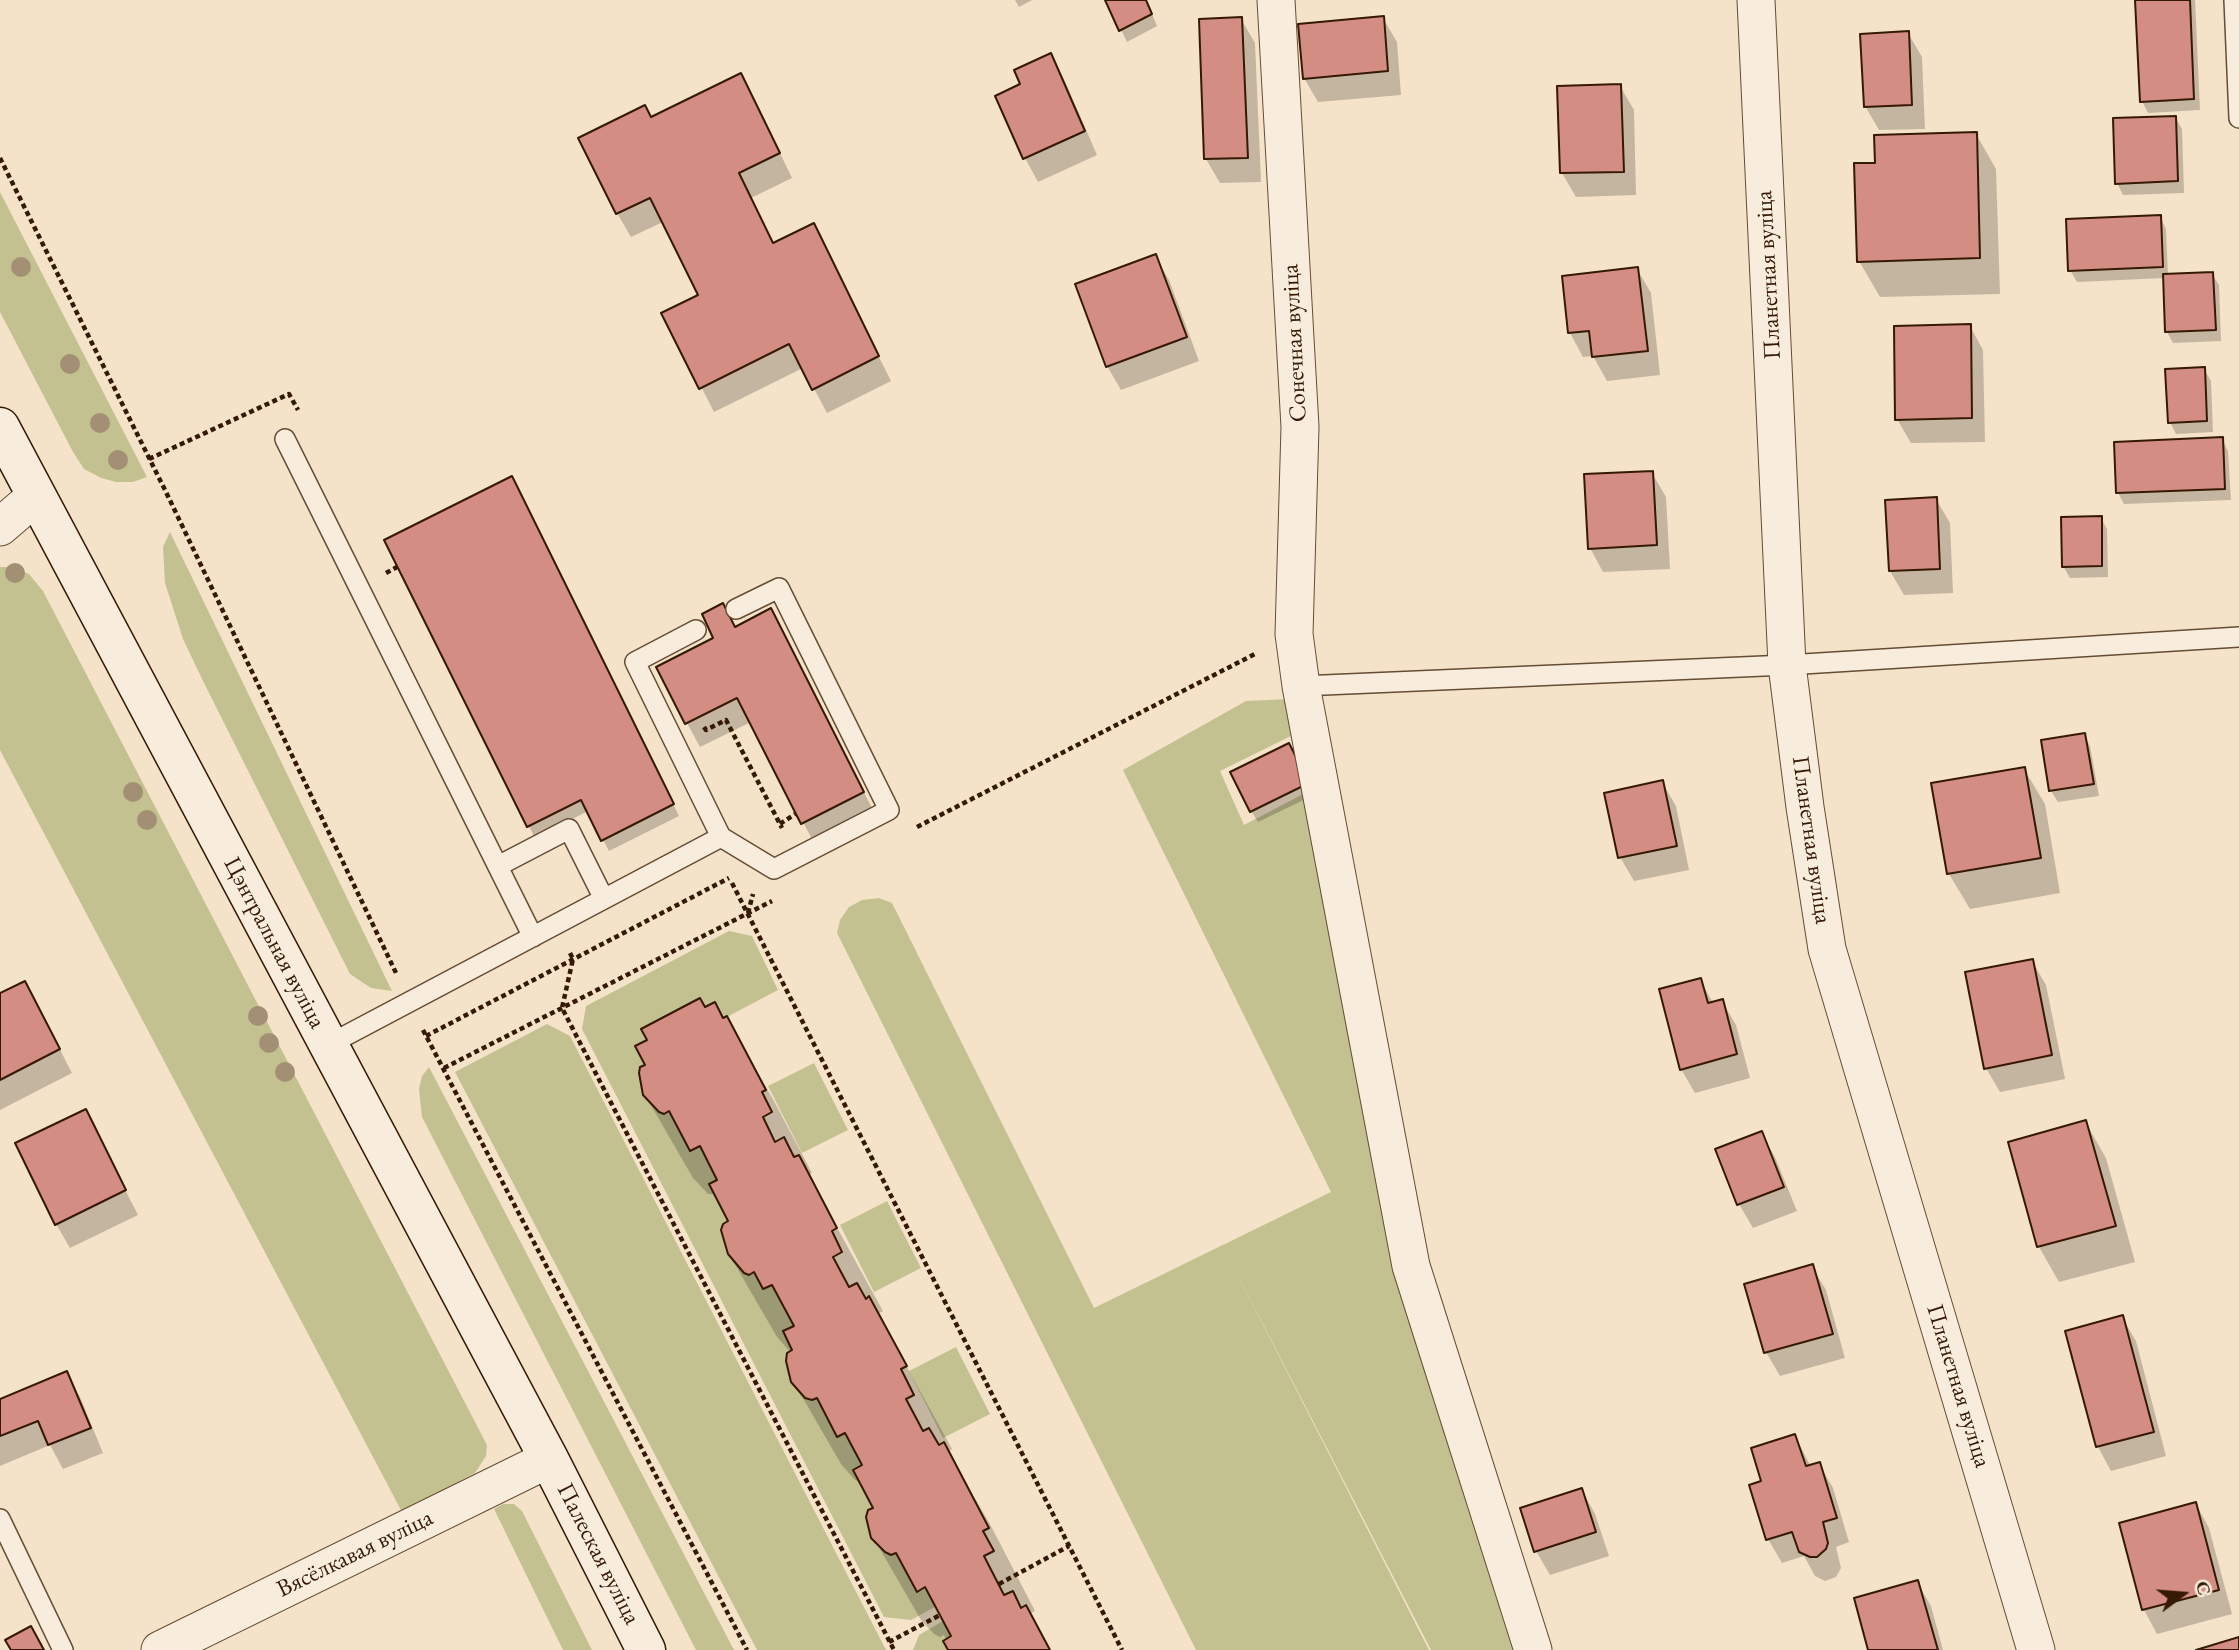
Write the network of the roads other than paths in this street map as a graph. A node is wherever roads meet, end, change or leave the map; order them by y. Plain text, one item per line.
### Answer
1 (1276, 0) edge
2 (1756, 0) edge
3 (2234, 0) edge
4 (2239, 118) edge
5 (0, 426) edge
6 (285, 439) dead end
7 (36, 496) junction
8 (0, 527) edge
9 (736, 609) dead end
10 (696, 630) dead end
11 (2239, 637) edge
12 (1787, 665) junction
13 (1301, 687) junction
14 (721, 837) junction
15 (498, 866) junction
16 (604, 899) junction
17 (533, 937) junction
18 (328, 1045) junction
19 (549, 1459) junction
20 (0, 1519) edge
21 (63, 1650) edge
22 (160, 1650) edge
23 (646, 1650) edge
24 (1533, 1650) edge
25 (2036, 1650) edge

1 - 13 street, Сонечная вуліца
2 - 12 street, Планетная вуліца
3 - 4 lane
5 - 7 main road, Цэнтральная вуліца
6 - 15 lane
7 - 8 street
7 - 18 main road, Цэнтральная вуліца
9 - 14 lane
10 - 14 lane
11 - 12 lane
12 - 13 lane
12 - 25 street, Планетная вуліца
13 - 24 street, Сонечная вуліца
14 - 16 lane
15 - 16 lane
15 - 17 lane
16 - 17 lane
17 - 18 lane
18 - 19 main road, Цэнтральная вуліца
19 - 22 street, Вясёлкавая вуліца
19 - 23 main road, Палеская вуліца
20 - 21 lane

